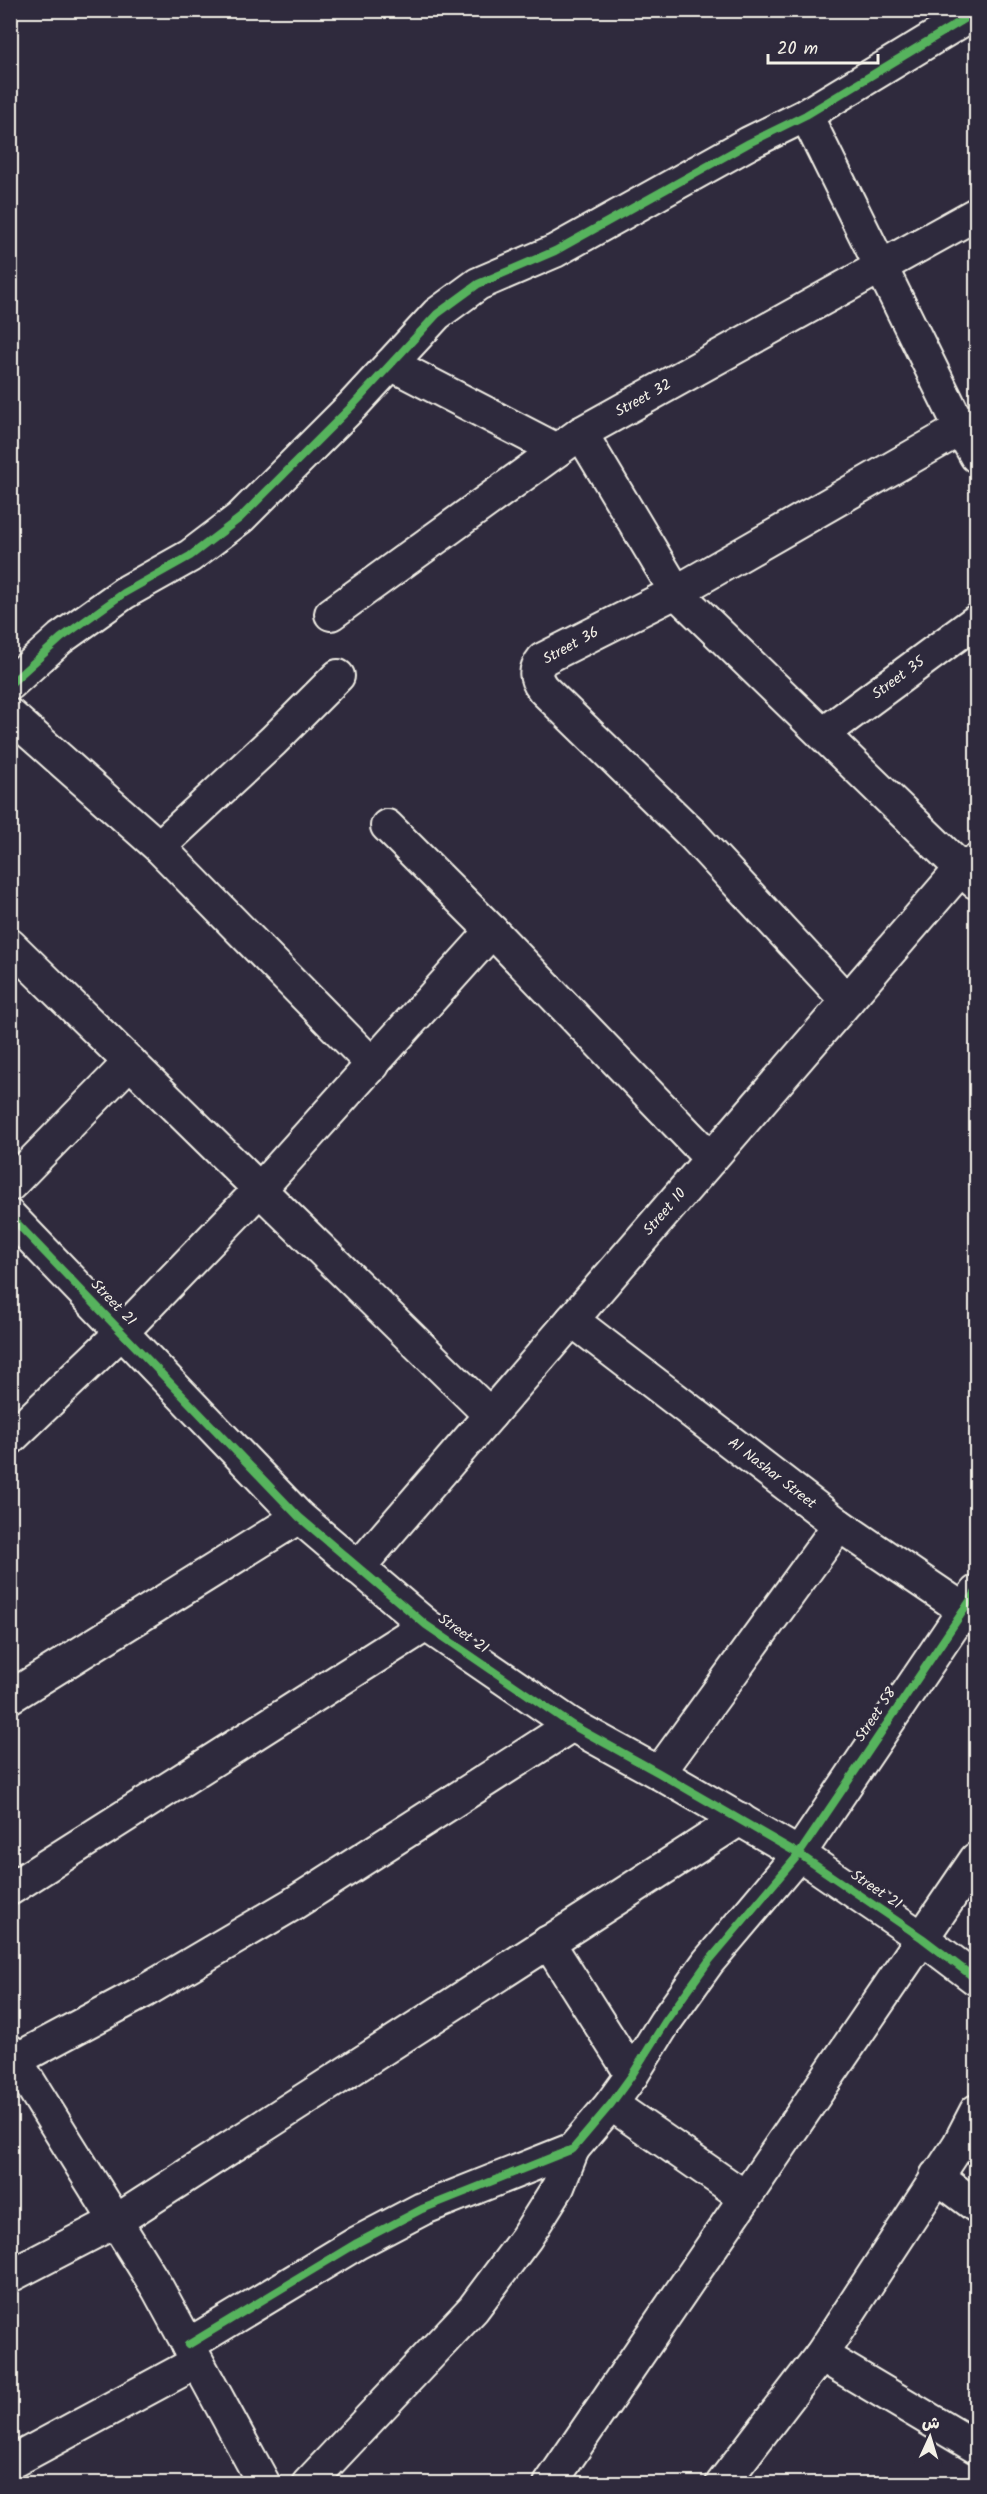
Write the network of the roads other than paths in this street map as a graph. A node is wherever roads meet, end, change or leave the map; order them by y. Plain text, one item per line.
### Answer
1 (976, 12) edge
2 (806, 115) junction
3 (976, 214) edge
4 (883, 268) junction
5 (391, 364) junction
6 (969, 424) edge
7 (569, 441) junction
8 (976, 456) edge
9 (676, 592) junction
10 (331, 614) dead end
11 (976, 621) edge
12 (338, 675) dead end
13 (10, 684) edge
14 (10, 715) edge
15 (823, 734) junction
16 (387, 826) dead end
17 (159, 847) junction
18 (971, 871) edge
19 (492, 931) junction
20 (10, 945) edge
21 (847, 1001) junction
22 (130, 1062) junction
23 (373, 1065) junction
24 (711, 1159) junction
25 (10, 1185) edge
26 (261, 1189) junction
27 (10, 1216) edge
28 (572, 1320) junction
29 (122, 1332) junction
30 (490, 1415) junction
31 (10, 1439) edge
32 (299, 1517) junction
33 (839, 1525) junction
34 (358, 1568) junction
35 (972, 1606) edge
36 (426, 1625) junction
37 (10, 1697) edge
38 (572, 1725) junction
39 (659, 1773) junction
40 (740, 1819) junction
41 (799, 1854) junction
42 (976, 1859) edge
43 (10, 1889) edge
44 (922, 1938) junction
45 (548, 1942) junction
46 (976, 1979) edge
47 (12, 2058) edge
48 (632, 2075) junction
49 (611, 2104) junction
50 (976, 2111) edge
51 (573, 2149) junction
52 (936, 2176) junction
53 (745, 2197) junction
54 (976, 2206) edge
55 (116, 2222) junction
56 (10, 2276) edge
57 (193, 2354) junction
58 (821, 2355) junction
59 (976, 2447) edge
60 (10, 2463) edge
61 (264, 2484) edge
62 (308, 2484) edge
63 (550, 2484) edge
64 (722, 2484) edge

1 - 2 street
2 - 4 street
2 - 5 street
3 - 4 street, Street 32
4 - 6 street
4 - 7 street, Street 32
5 - 7 street
5 - 13 street
6 - 8 street
6 - 9 street, Street 36
7 - 9 street
7 - 10 street, Street 32
9 - 15 street
9 - 21 street, Street 36
11 - 15 street, Street 35
12 - 17 street
14 - 17 street
15 - 18 street
16 - 19 street
17 - 23 street
18 - 21 street, Street 10
19 - 23 street
19 - 24 street
20 - 22 street
21 - 24 street, Street 10
22 - 25 street
22 - 26 street
23 - 26 street
24 - 28 street, Street 10
26 - 29 street
26 - 30 street
27 - 29 street, Street 21
28 - 30 street, Street 10
28 - 33 street, Al Nashar Street
29 - 31 street
29 - 32 street, Street 21
30 - 34 street, Street 10
32 - 34 street, Street 21
32 - 37 street
33 - 35 street, Al Nashar Street
33 - 39 street
34 - 36 street, Street 21
35 - 41 street, Street 58
36 - 38 street, Street 21
36 - 43 street
38 - 39 street, Street 21
38 - 47 street
39 - 40 street, Street 21
40 - 41 street, Street 21
40 - 45 street
41 - 44 street, Street 21
41 - 48 street, Street 58
42 - 44 street
44 - 46 street, Street 21
44 - 53 street
45 - 48 street
45 - 55 street
47 - 55 street
48 - 49 street, Street 58
49 - 51 street, Street 58
49 - 53 street
50 - 52 street
51 - 57 street
51 - 62 street
52 - 54 street
52 - 58 street
53 - 63 street
55 - 56 street
55 - 57 street
57 - 60 street
57 - 61 street
58 - 59 street
58 - 64 street

